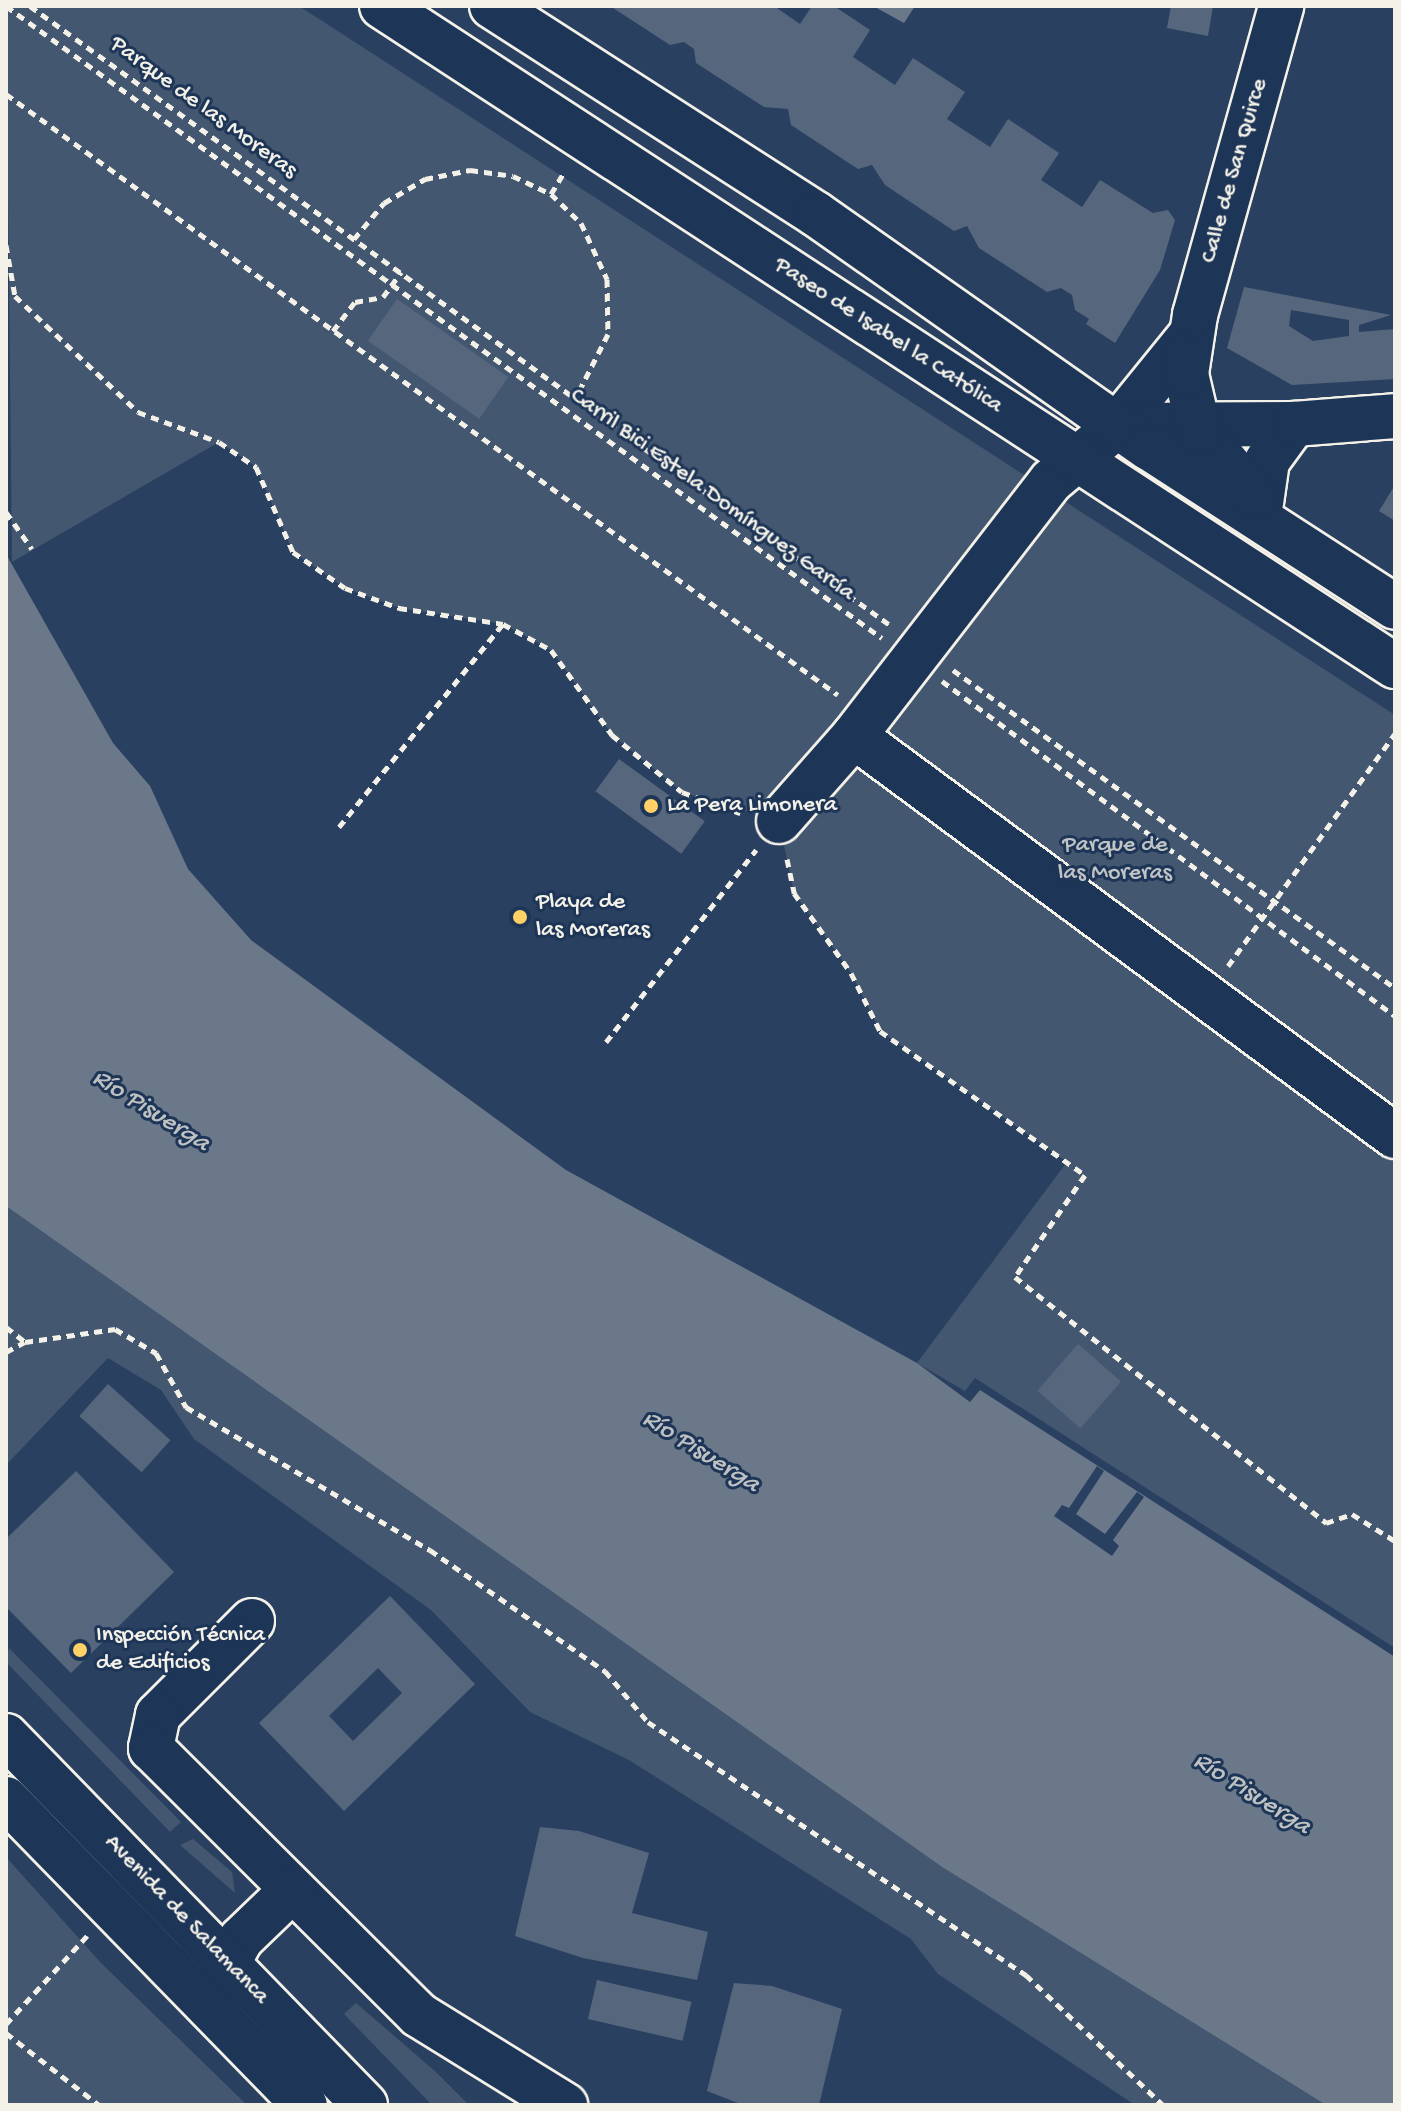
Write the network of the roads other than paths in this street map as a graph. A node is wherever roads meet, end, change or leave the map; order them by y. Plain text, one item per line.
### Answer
1 (382, 6) edge
2 (492, 6) edge
3 (1281, 6) edge
4 (1190, 336) junction
5 (1395, 416) edge
6 (1294, 424) junction
7 (1118, 425) junction
8 (1199, 430) junction
9 (1074, 461) junction
10 (1261, 503) junction
11 (1292, 539) junction
12 (1395, 607) edge
13 (1395, 666) edge
14 (861, 726) junction
15 (779, 821) road end
16 (1395, 1136) edge
17 (252, 1621) dead end
18 (6, 1736) edge
19 (6, 1799) edge
20 (292, 1890) junction
21 (226, 1962) junction
22 (206, 2004) junction
23 (559, 2098) edge
24 (305, 2105) edge
25 (365, 2105) edge

1 - 9 main road, Paseo de Isabel la Católica
2 - 7 main road
3 - 4 main road, Calle de San Quirce
4 - 7 main road, Calle de San Quirce
4 - 8 main road, Calle de San Quirce
5 - 6 main road
6 - 8 main road
6 - 10 main road
7 - 8 main road
7 - 9 main road, Calle de San Quirce
7 - 11 main road
8 - 10 main road, Calle de San Quirce
9 - 13 main road, Paseo de Isabel la Católica
9 - 14 main road, Calle de San Quirce
10 - 11 main road, Calle de San Quirce
11 - 12 main road
14 - 15 main road, Calle de San Quirce
14 - 16 main road
17 - 20 main road
18 - 21 main road, Avenida de Salamanca
19 - 22 main road, Avenida de Salamanca
20 - 21 main road
20 - 23 main road
21 - 22 main road
21 - 25 main road, Avenida de Salamanca
22 - 24 main road, Avenida de Salamanca

